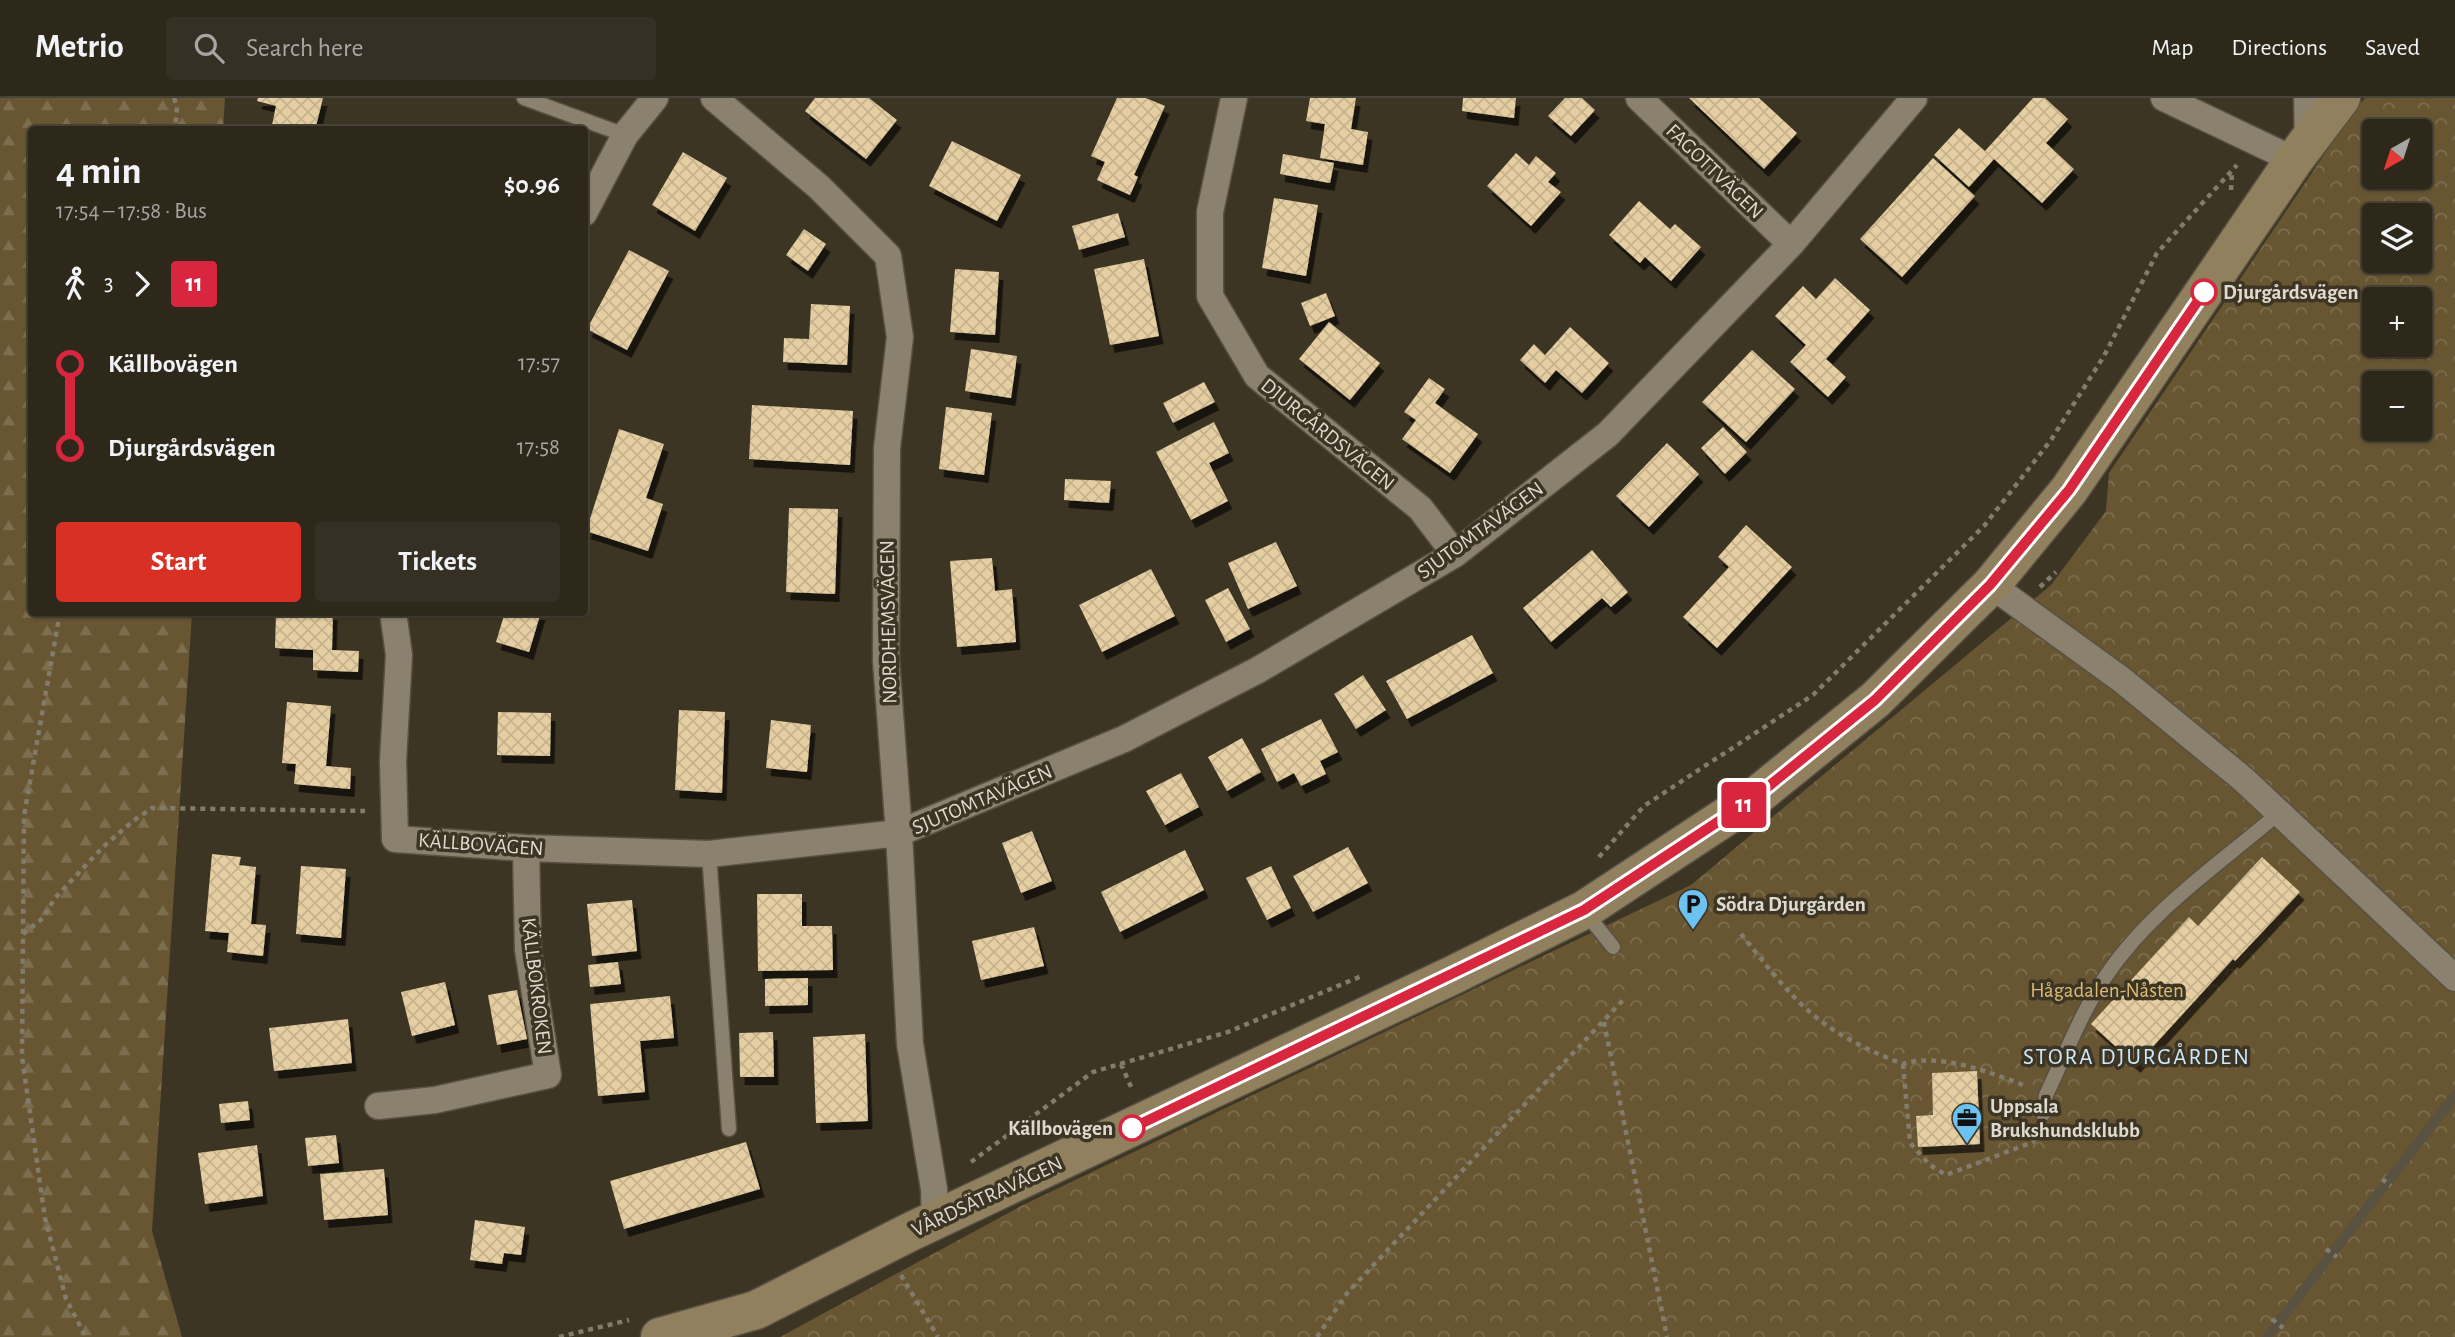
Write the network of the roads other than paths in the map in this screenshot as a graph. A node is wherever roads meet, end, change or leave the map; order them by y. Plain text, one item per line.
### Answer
1 (524, 98) edge
2 (655, 98) edge
3 (714, 98) edge
4 (1639, 98) edge
5 (1914, 98) edge
6 (2164, 98) edge
7 (2307, 98) edge
8 (2341, 98) edge
9 (1230, 100) edge
10 (625, 135) junction
11 (2301, 152) junction
12 (588, 206) edge
13 (1791, 244) junction
14 (1455, 554) junction
15 (1990, 585) junction
16 (394, 616) edge
17 (2280, 812) junction
18 (899, 834) junction
19 (526, 848) junction
20 (709, 854) junction
21 (1584, 910) junction
22 (1613, 947) dead end
23 (2455, 978) edge
24 (378, 1106) dead end
25 (2043, 1114) road end
26 (729, 1129) dead end
27 (935, 1205) junction
28 (647, 1328) edge

1 - 10 lane
2 - 10 street
3 - 18 street, NORDHEMSVÄGEN
4 - 13 street, FAGOTTVÄGEN
5 - 13 street, SJUTOMTAVÄGEN
6 - 11 street
7 - 11 street
8 - 11 street, VÅRDSÄTRAVÄGEN
9 - 14 street, DJURGÅRDSVÄGEN
10 - 12 street
11 - 15 street, VÅRDSÄTRAVÄGEN
13 - 14 street, SJUTOMTAVÄGEN
14 - 18 street, SJUTOMTAVÄGEN
15 - 17 street
15 - 21 street, VÅRDSÄTRAVÄGEN
16 - 19 street, KÄLLBOVÄGEN
17 - 23 street
17 - 25 lane
18 - 20 street, KÄLLBOVÄGEN
18 - 27 street, NORDHEMSVÄGEN
19 - 20 street, KÄLLBOVÄGEN
19 - 24 street, KÄLLBOKROKEN
20 - 26 lane
21 - 22 lane
21 - 27 street, VÅRDSÄTRAVÄGEN
27 - 28 street, VÅRDSÄTRAVÄGEN

